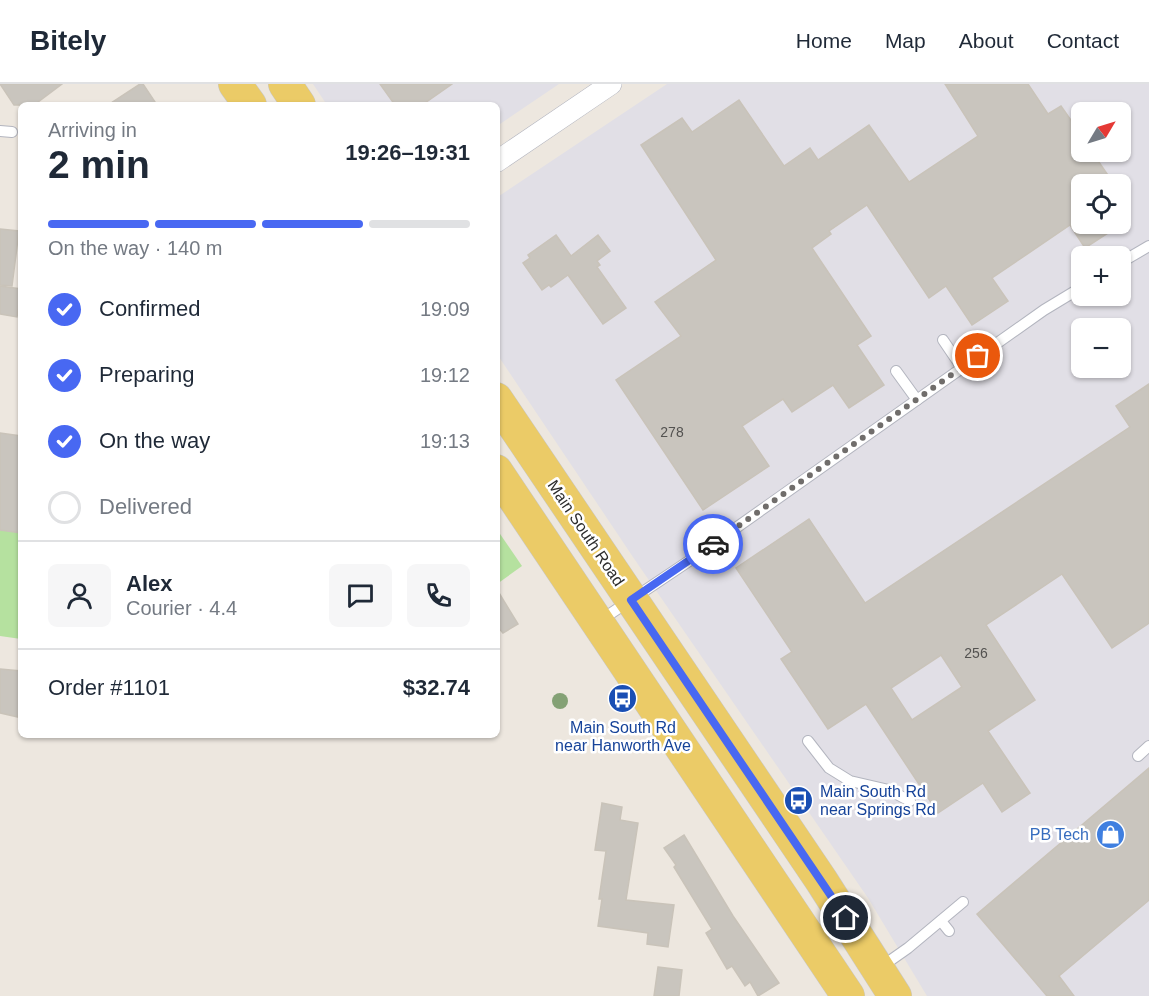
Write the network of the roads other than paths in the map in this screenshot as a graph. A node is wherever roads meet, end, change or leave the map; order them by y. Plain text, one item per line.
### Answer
1 (235, 84) edge
2 (285, 84) edge
3 (611, 84) edge
4 (247, 102) edge
5 (297, 102) edge
6 (0, 131) edge
7 (12, 132) dead end
8 (500, 159) edge
9 (1149, 246) edge
10 (1131, 257) edge
11 (1071, 294) edge
12 (943, 340) dead end
13 (962, 368) junction
14 (896, 371) dead end
15 (917, 400) junction
16 (500, 405) edge
17 (500, 477) edge
18 (631, 600) junction
19 (599, 622) junction
20 (808, 741) dead end
21 (1149, 746) edge
22 (1138, 756) dead end
23 (910, 801) dead end
24 (963, 903) dead end
25 (941, 921) junction
26 (949, 931) dead end
27 (887, 982) edge
28 (848, 996) edge

1 - 4 main road
2 - 5 main road
3 - 8 street
6 - 7 lane
9 - 10 lane
11 - 13 lane
12 - 13 lane
13 - 15 lane
14 - 15 lane
15 - 18 lane
16 - 18 main road, Main South Road
17 - 19 main road
18 - 19 lane
18 - 27 main road, Main South Road
19 - 28 main road
20 - 23 lane
21 - 22 lane
24 - 25 lane
25 - 26 lane
25 - 27 lane

